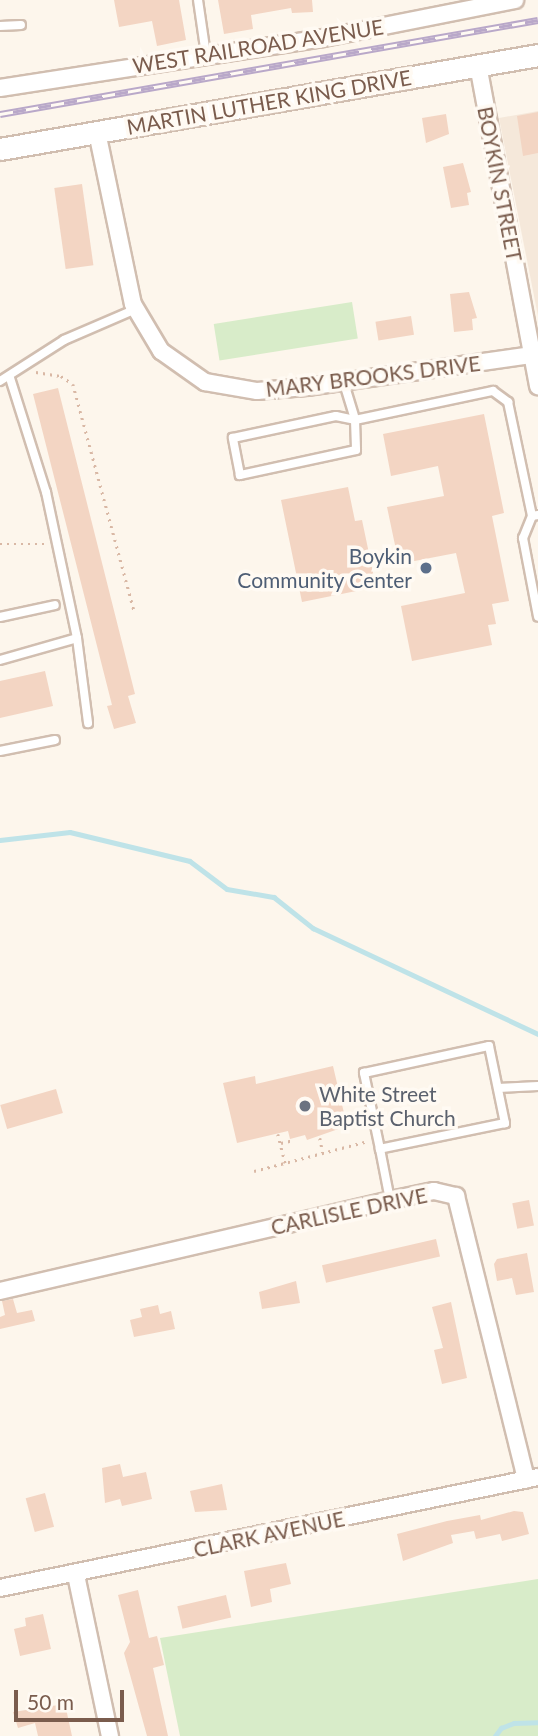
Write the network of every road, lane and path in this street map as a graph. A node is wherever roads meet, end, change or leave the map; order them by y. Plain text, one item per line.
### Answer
1 (198, 0) edge
2 (515, 0) edge
3 (21, 25) dead end
4 (0, 26) edge
5 (206, 55) junction
6 (538, 55) edge
7 (478, 65) junction
8 (0, 88) edge
9 (97, 132) junction
10 (0, 149) edge
11 (136, 309) junction
12 (535, 354) edge
13 (18, 372) junction
14 (10, 378) junction
15 (0, 381) edge
16 (344, 383) junction
17 (538, 386) edge
18 (355, 420) junction
19 (535, 516) edge
20 (57, 542) junction
21 (0, 544) edge
22 (55, 605) dead end
23 (134, 610) dead end
24 (0, 617) edge
25 (538, 617) edge
26 (77, 638) junction
27 (0, 660) edge
28 (88, 723) dead end
29 (55, 740) dead end
30 (0, 751) edge
31 (538, 1086) edge
32 (498, 1088) junction
33 (359, 1104) dead end
34 (362, 1116) junction
35 (348, 1119) dead end
36 (278, 1134) dead end
37 (320, 1138) dead end
38 (295, 1140) dead end
39 (280, 1143) junction
40 (380, 1149) junction
41 (323, 1153) junction
42 (285, 1163) junction
43 (254, 1171) dead end
44 (390, 1200) junction
45 (0, 1291) edge
46 (532, 1478) edge
47 (76, 1575) junction
48 (0, 1588) edge
49 (110, 1736) edge

1 - 5 lane
2 - 5 street, WEST RAILROAD AVENUE
3 - 4 lane
5 - 8 street, WEST RAILROAD AVENUE
6 - 7 main road, MARTIN LUTHER KING DRIVE
7 - 9 main road, MARTIN LUTHER KING DRIVE
7 - 12 street, BOYKIN STREET
9 - 10 main road, MARTIN LUTHER KING DRIVE
9 - 11 street, MARY BROOKS DRIVE
11 - 13 lane
11 - 16 street, MARY BROOKS DRIVE
12 - 16 street, MARY BROOKS DRIVE
12 - 17 street, BOYKIN STREET
13 - 14 lane
13 - 23 path
14 - 15 lane
14 - 20 lane
16 - 18 lane
18 - 18 lane
18 - 19 lane
19 - 25 lane
20 - 21 path
20 - 26 lane
22 - 24 lane
26 - 27 lane
26 - 28 lane
29 - 30 lane
31 - 32 lane
32 - 40 lane
32 - 40 lane
33 - 34 path
34 - 35 path
34 - 41 path
36 - 39 path
37 - 41 path
38 - 39 path
39 - 42 path
40 - 44 lane
41 - 42 path
42 - 43 path
44 - 45 street, CARLISLE DRIVE
44 - 46 street, CARLISLE DRIVE
46 - 47 street, CLARK AVENUE
47 - 48 street, CLARK AVENUE
47 - 49 street

